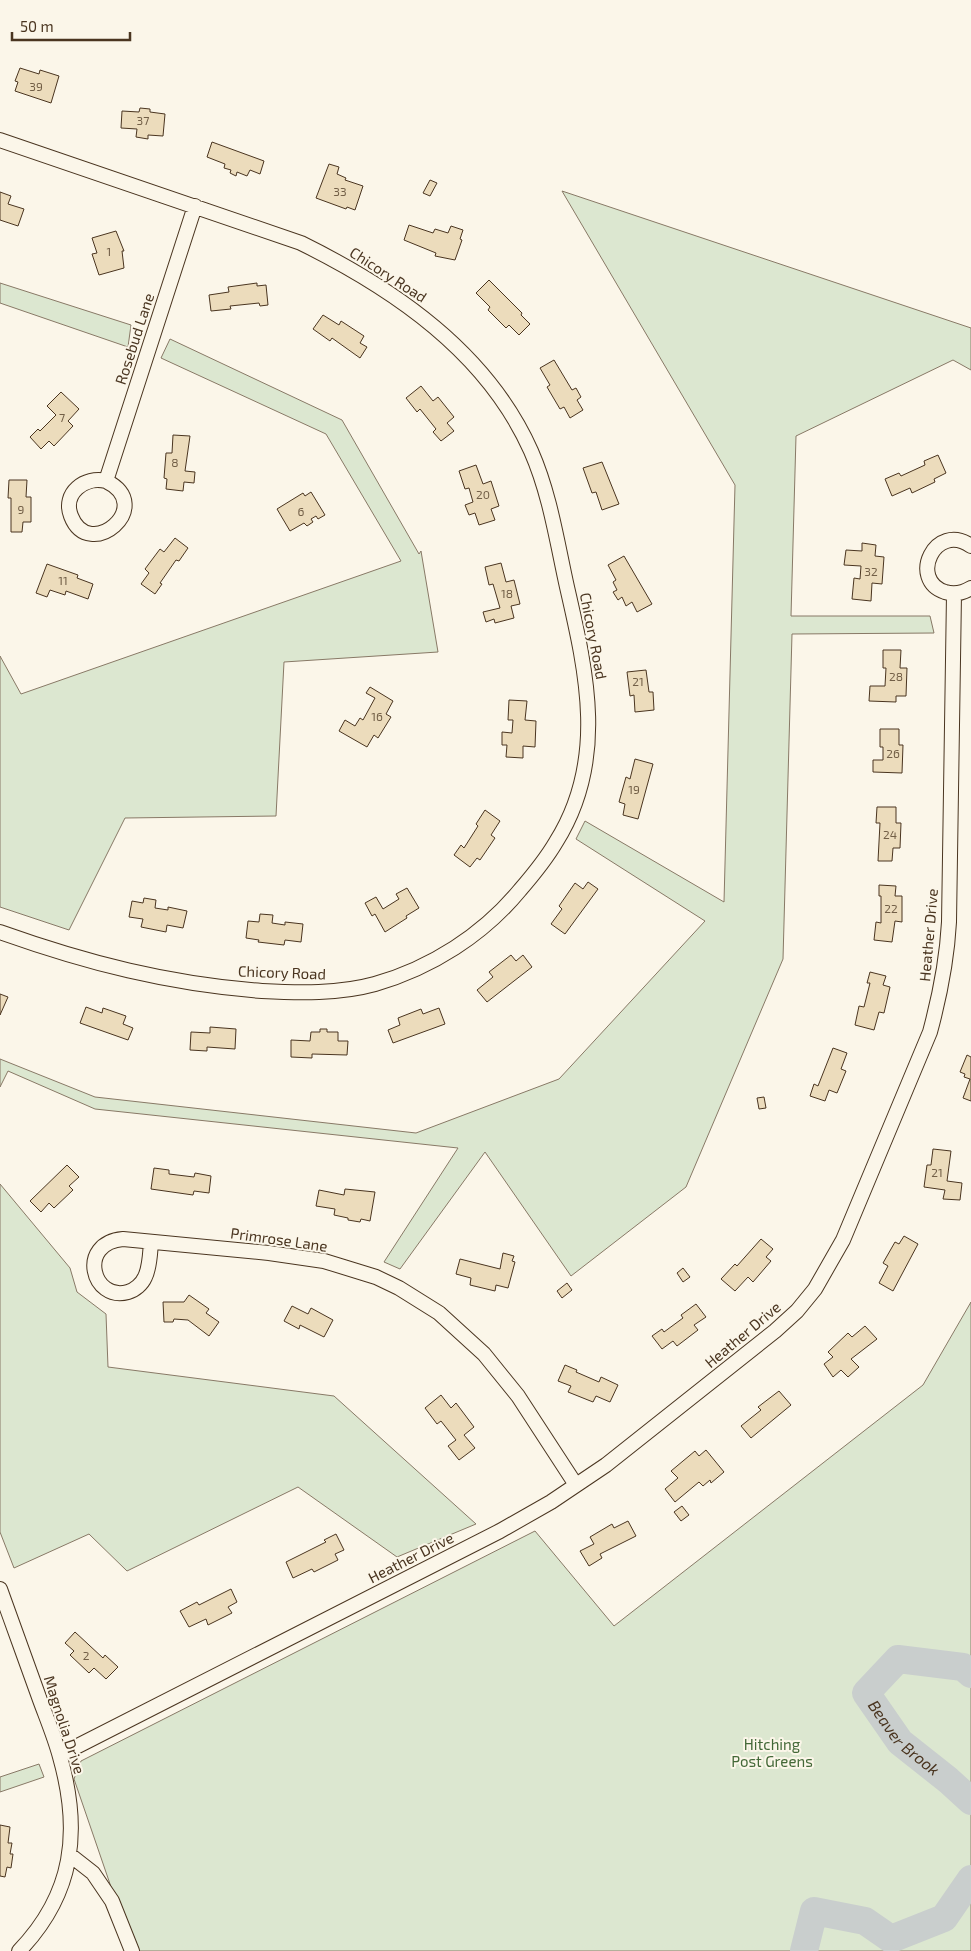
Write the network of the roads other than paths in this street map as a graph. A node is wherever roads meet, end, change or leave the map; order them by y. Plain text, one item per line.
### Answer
1 (0, 140) edge
2 (195, 206) junction
3 (106, 481) dead end
4 (971, 546) edge
5 (971, 588) edge
6 (954, 594) junction
7 (0, 932) edge
8 (151, 1242) junction
9 (576, 1485) junction
10 (0, 1589) edge
11 (60, 1755) junction
12 (70, 1855) junction
13 (19, 1951) edge
14 (132, 1951) edge

1 - 2 street, Chicory Road
2 - 3 street, Rosebud Lane
2 - 7 street, Chicory Road
4 - 6 street
5 - 6 street
6 - 9 street, Heather Drive
8 - 8 street, Primrose Lane
8 - 9 street, Primrose Lane
9 - 11 street, Heather Drive
10 - 11 street, Magnolia Drive
11 - 12 street, Magnolia Drive
12 - 13 street, Magnolia Drive
12 - 14 street

